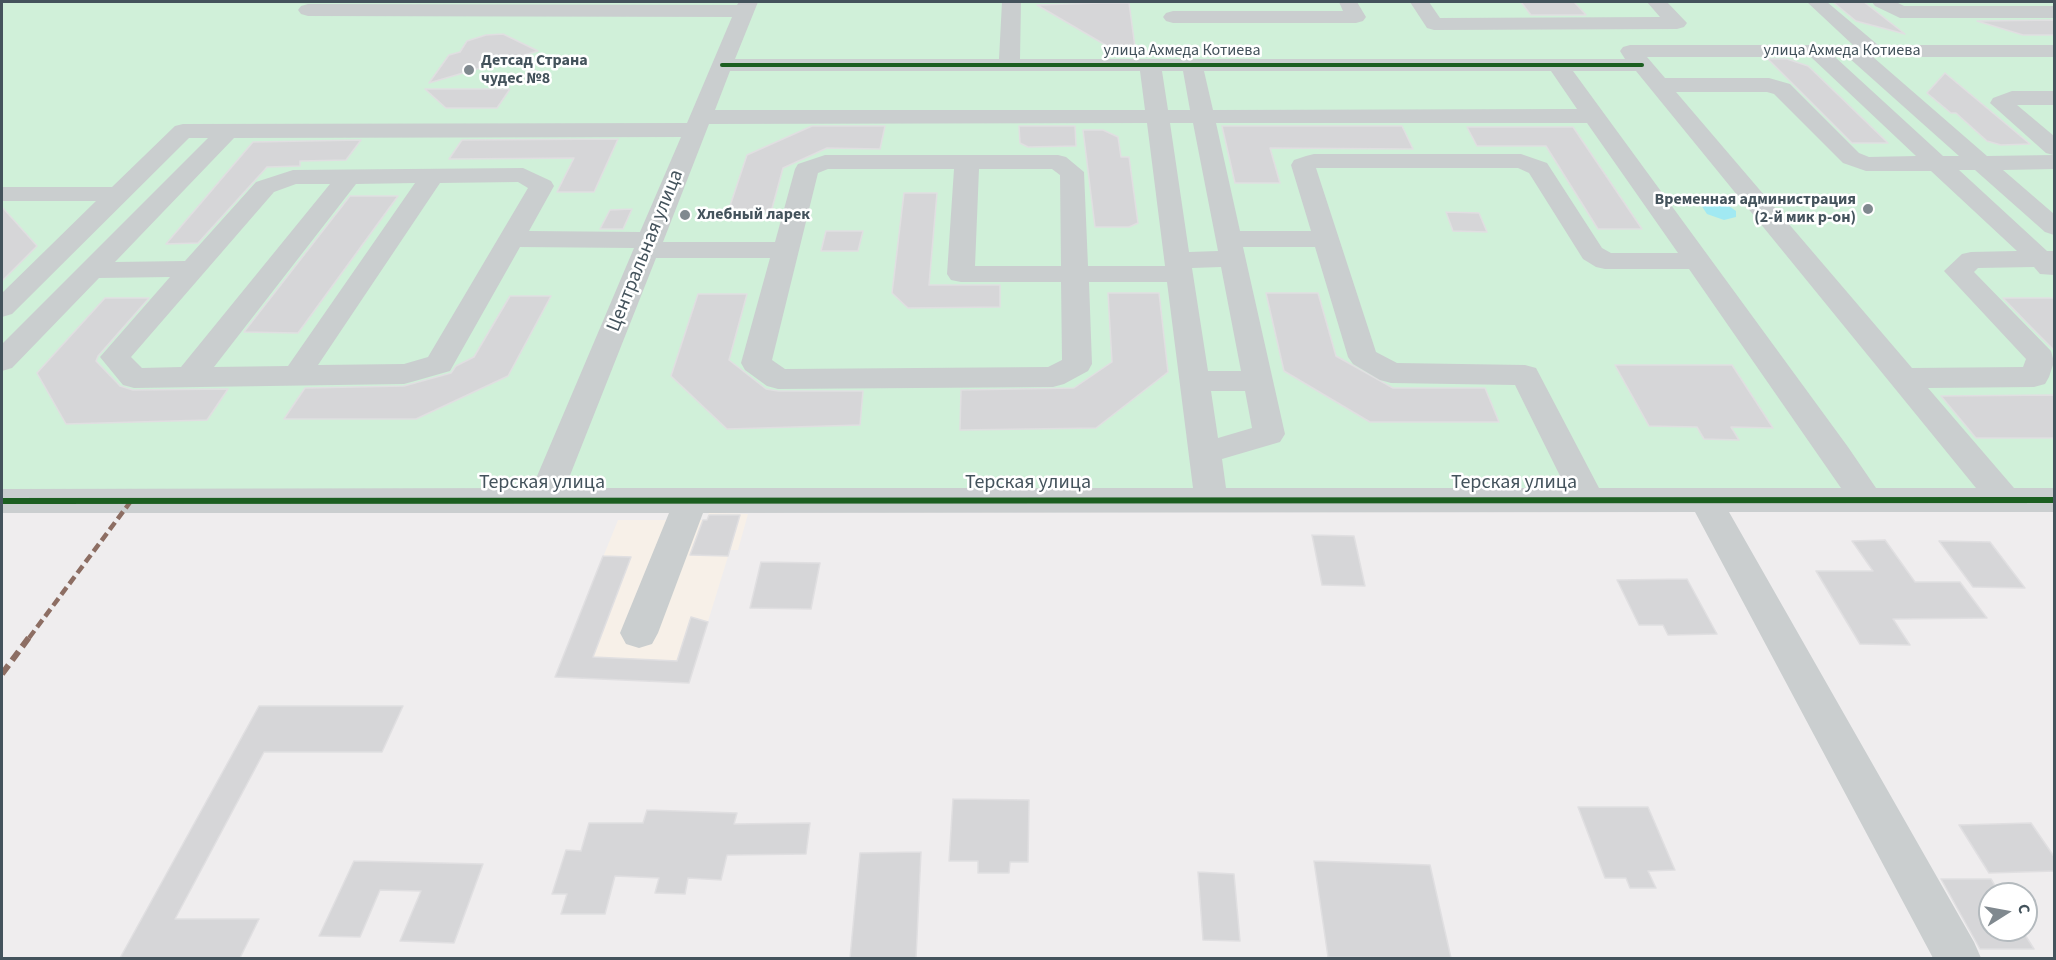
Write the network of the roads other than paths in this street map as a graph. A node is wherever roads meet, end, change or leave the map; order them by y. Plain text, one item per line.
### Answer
1 (317, 2) edge
2 (1011, 2) edge
3 (1348, 2) edge
4 (1420, 2) edge
5 (1657, 2) edge
6 (1816, 2) edge
7 (1882, 2) edge
8 (347, 6) edge
9 (420, 6) edge
10 (561, 6) edge
11 (746, 6) edge
12 (1953, 7) edge
13 (1236, 9) edge
14 (2055, 12) edge
15 (1677, 23) junction
16 (1178, 38) edge
17 (1702, 50) junction
18 (1816, 51) junction
19 (1863, 51) junction
20 (2012, 51) junction
21 (2055, 51) edge
22 (722, 64) junction
23 (1010, 65) junction
24 (1150, 65) junction
25 (1557, 65) junction
26 (1644, 67) junction
27 (2055, 98) edge
28 (1158, 116) junction
29 (1203, 116) junction
30 (1594, 116) junction
31 (698, 123) junction
32 (228, 131) junction
33 (1441, 138) junction
34 (2055, 148) edge
35 (377, 158) junction
36 (1188, 161) junction
37 (967, 162) junction
38 (2055, 162) edge
39 (1982, 163) junction
40 (1938, 164) junction
41 (432, 176) junction
42 (2, 194) edge
43 (118, 194) junction
44 (2055, 227) edge
45 (511, 239) junction
46 (1325, 239) junction
47 (648, 245) junction
48 (1231, 249) junction
49 (786, 250) junction
50 (1697, 261) junction
51 (2050, 264) edge
52 (1179, 267) junction
53 (192, 269) junction
54 (91, 270) junction
55 (1075, 274) junction
56 (2, 308) edge
57 (2, 361) edge
58 (296, 376) junction
59 (190, 377) junction
60 (1902, 378) junction
61 (1195, 381) junction
62 (1258, 381) junction
63 (1205, 453) junction
64 (1589, 500) junction
65 (1705, 500) junction
66 (1866, 500) junction
67 (2005, 500) junction
68 (2055, 500) edge
69 (2, 501) edge
70 (543, 501) junction
71 (692, 501) junction
72 (1211, 501) junction
73 (639, 633) dead end
74 (1958, 958) edge

1 - 8 street
2 - 23 street
3 - 13 street
4 - 15 street
5 - 15 street
6 - 19 street
7 - 12 street
8 - 9 street
9 - 10 street
10 - 11 street
11 - 22 street, Центральная улица
12 - 14 street
12 - 20 street
13 - 16 street
15 - 17 street
16 - 24 street, улица Ахмеда Котиева
16 - 25 street, улица Ахмеда Котиева
16 - 29 street
17 - 18 street, улица Ахмеда Котиева
17 - 26 street, улица Ахмеда Котиева
18 - 19 street, улица Ахмеда Котиева
18 - 40 street
19 - 20 street, улица Ахмеда Котиева
19 - 39 street
20 - 21 street, улица Ахмеда Котиева
22 - 23 street, улица Ахмеда Котиева
22 - 31 street, Центральная улица
23 - 24 street, улица Ахмеда Котиева
24 - 28 street
25 - 26 street, улица Ахмеда Котиева
25 - 30 street
26 - 40 street
26 - 60 street
27 - 34 street
28 - 29 street
28 - 31 street
28 - 36 street
29 - 33 street
29 - 36 street
30 - 33 street
30 - 50 street
31 - 35 street
31 - 47 street, Центральная улица
32 - 35 street
32 - 43 street
32 - 54 street
33 - 46 street
33 - 50 street
35 - 41 street
35 - 53 street
35 - 59 street
36 - 48 street
36 - 52 street
37 - 49 street
37 - 55 street
37 - 55 street
38 - 39 street
39 - 40 street
39 - 44 street
40 - 51 street
41 - 45 street
41 - 58 street
42 - 43 street
43 - 56 street
45 - 47 street
45 - 58 street
46 - 48 street
46 - 64 street
47 - 49 street
47 - 70 street, Центральная улица
48 - 52 street
48 - 62 street
49 - 55 street
50 - 66 street
51 - 60 street
52 - 55 street
52 - 61 street
53 - 54 street
53 - 59 street
54 - 57 street
58 - 59 street
60 - 67 street
61 - 62 street
61 - 63 street
62 - 63 street
63 - 72 street
64 - 65 street, Терская улица
64 - 72 street, Терская улица
65 - 66 street, Терская улица
65 - 74 street
66 - 67 street, Терская улица
67 - 68 street, Терская улица
69 - 70 street, Терская улица
70 - 71 street, Терская улица
71 - 72 street, Терская улица
71 - 73 street

